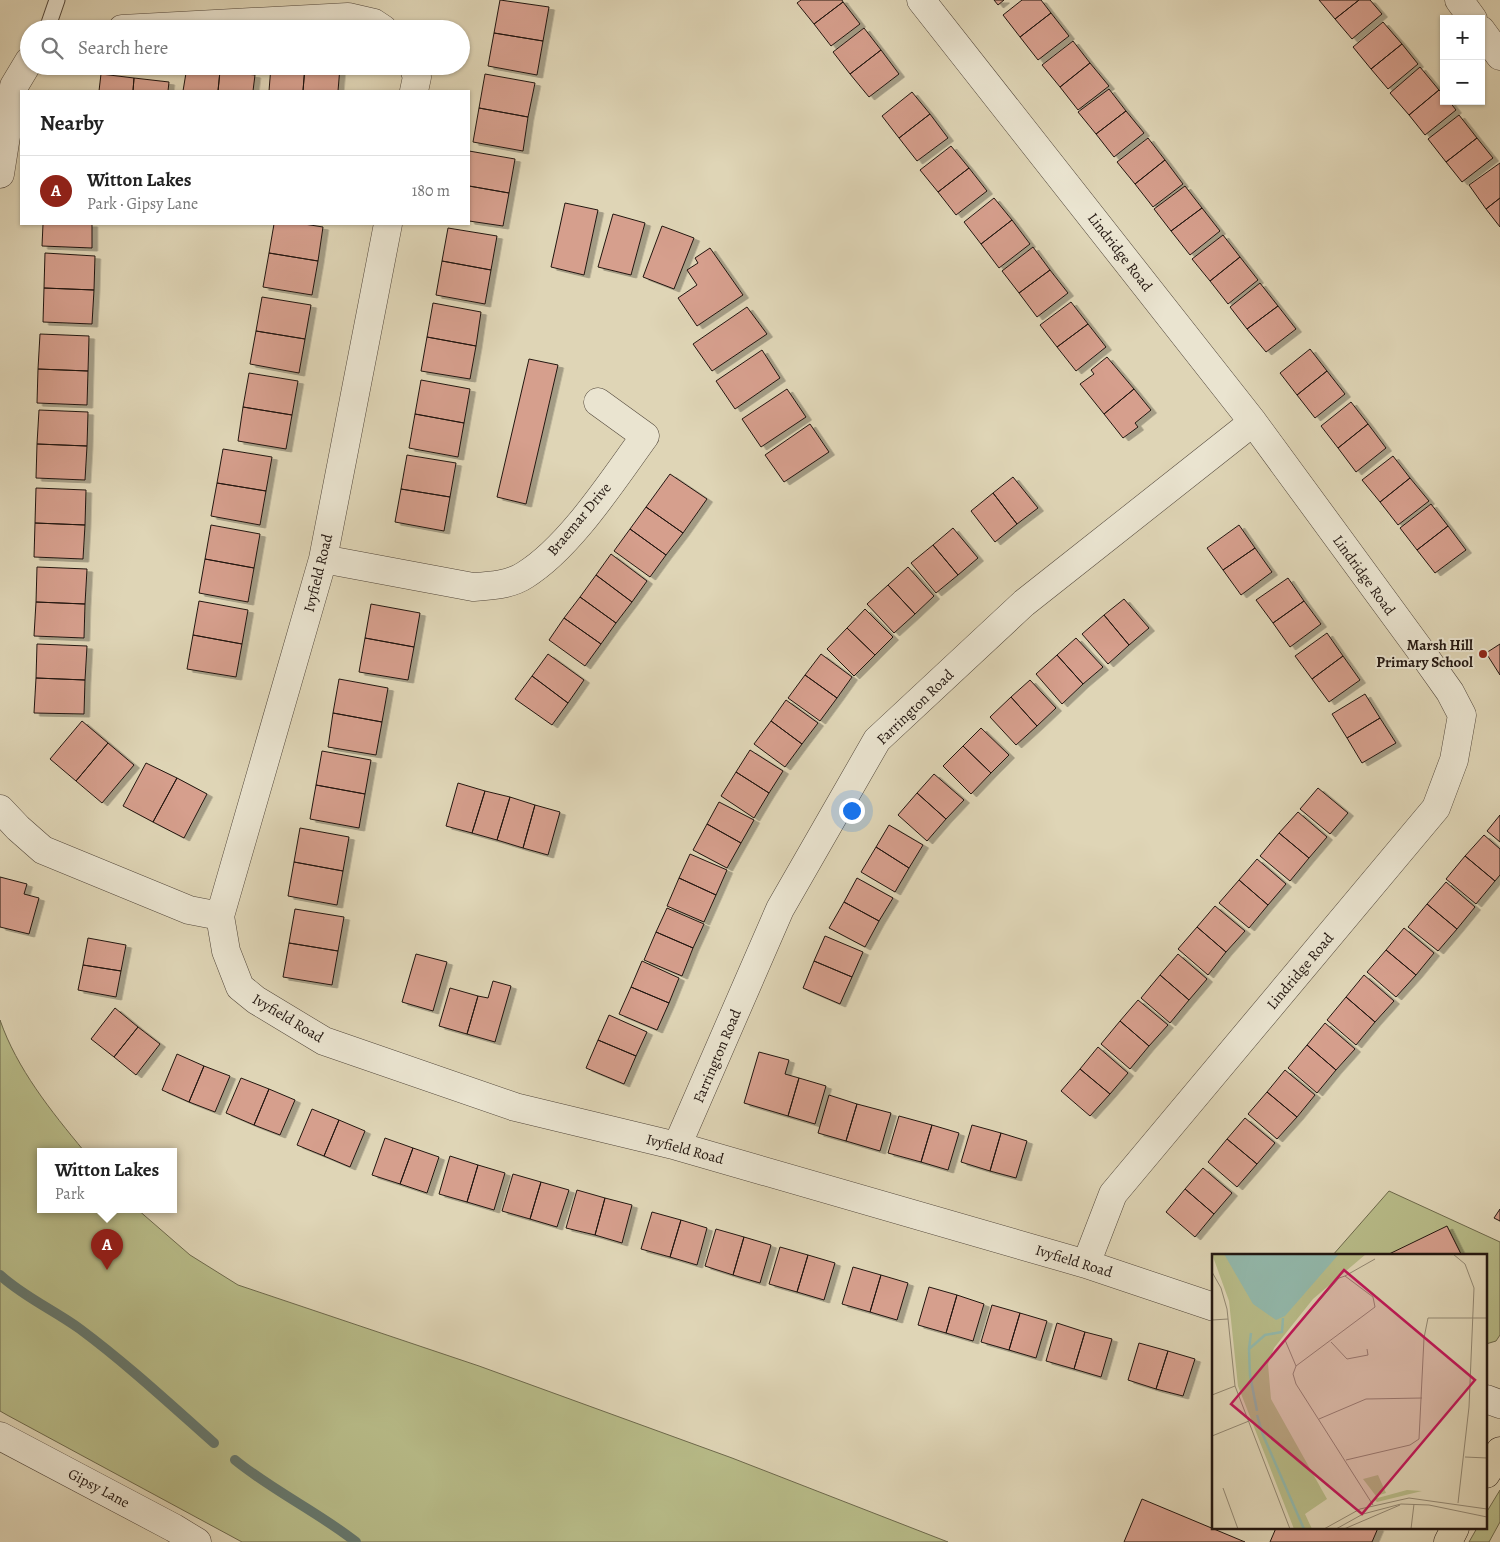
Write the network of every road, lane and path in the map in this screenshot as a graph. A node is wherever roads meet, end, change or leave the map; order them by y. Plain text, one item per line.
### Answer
1 (57, 0) edge
2 (921, 0) edge
3 (1459, 0) edge
4 (1470, 15) edge
5 (49, 20) edge
6 (292, 20) edge
7 (361, 20) edge
8 (1485, 35) edge
9 (1500, 56) edge
10 (21, 75) edge
11 (416, 75) edge
12 (414, 90) edge
13 (0, 174) edge
14 (388, 225) edge
15 (598, 402) dead end
16 (1254, 422) junction
17 (323, 559) junction
18 (0, 809) edge
19 (220, 916) junction
20 (678, 1146) junction
21 (1086, 1264) junction
22 (1212, 1306) edge
23 (1488, 1400) edge
24 (1500, 1404) edge
25 (0, 1436) edge
26 (1500, 1451) edge
27 (1488, 1471) edge
28 (1454, 1530) edge
29 (197, 1542) edge
30 (1448, 1542) edge

1 - 5 lane
2 - 16 street, Lindridge Road
3 - 4 street
6 - 7 street
8 - 9 street
10 - 13 street
11 - 12 street
14 - 17 street, Ivyfield Road
15 - 17 street, Braemar Drive
16 - 20 street, Farrington Road
16 - 21 street, Lindridge Road
17 - 19 street, Ivyfield Road
18 - 19 street
19 - 20 street, Ivyfield Road
20 - 21 street, Ivyfield Road
21 - 22 street, Ivyfield Road
23 - 24 street
25 - 29 street, Gipsy Lane
26 - 27 main road
28 - 30 main road

